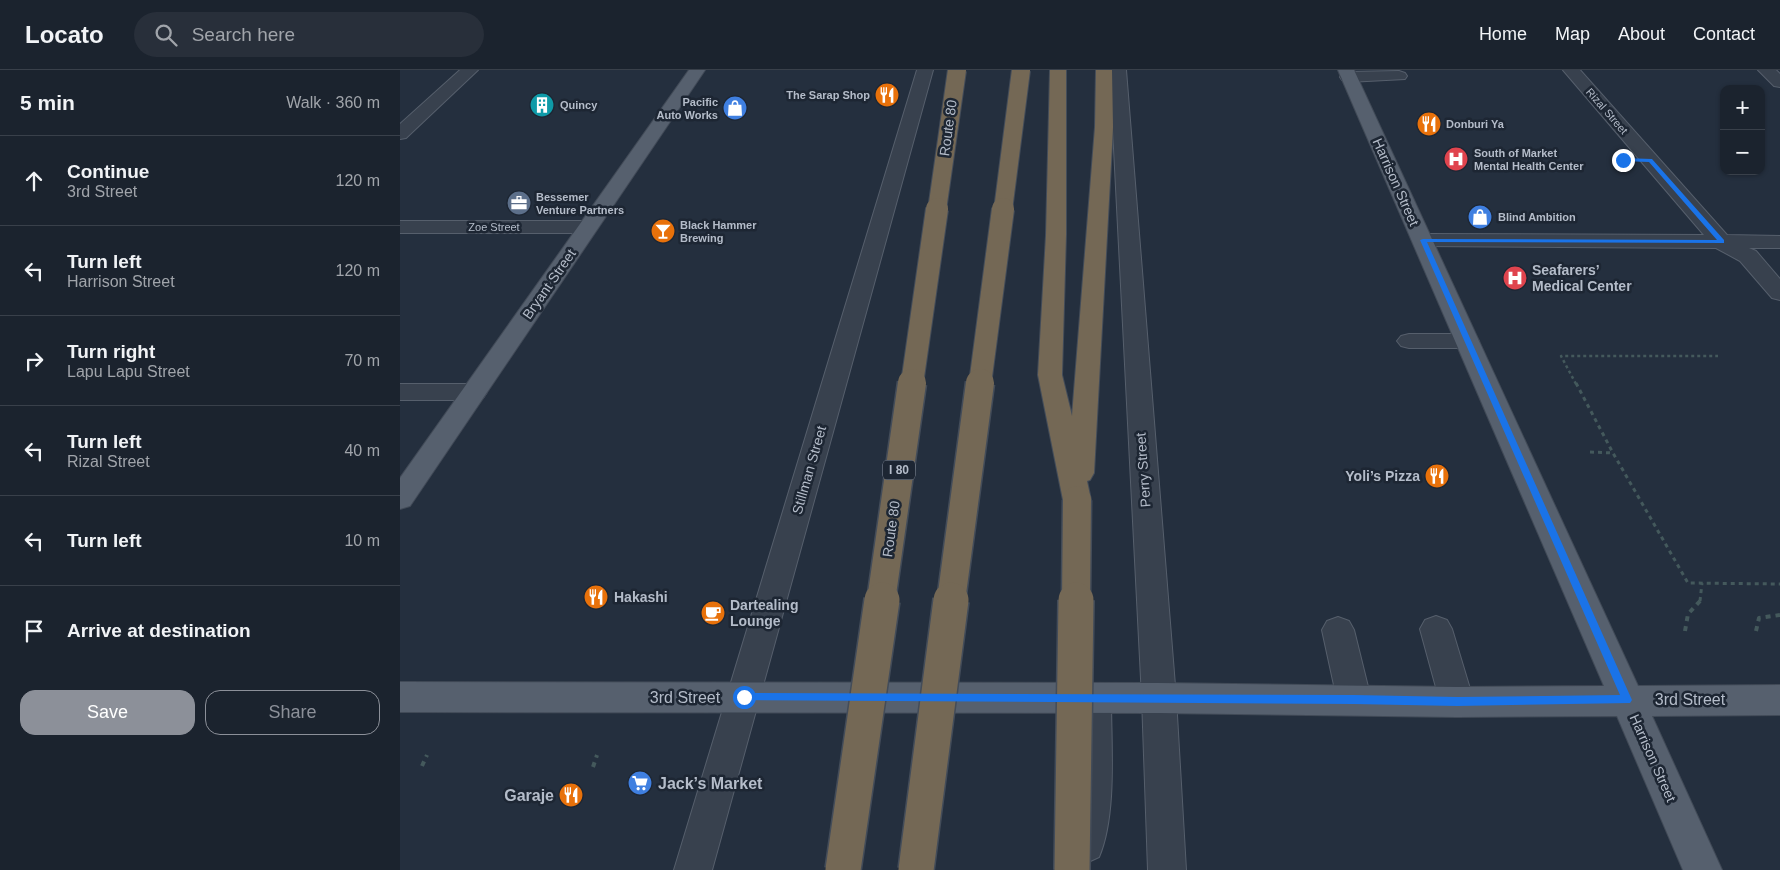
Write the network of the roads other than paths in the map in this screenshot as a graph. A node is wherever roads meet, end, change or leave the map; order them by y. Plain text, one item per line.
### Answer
1 (470, 70) edge
2 (697, 70) edge
3 (925, 70) edge
4 (957, 70) edge
5 (1021, 70) edge
6 (1058, 70) edge
7 (1104, 70) edge
8 (1118, 70) edge
9 (1571, 70) edge
10 (1766, 70) edge
11 (1347, 73) edge
12 (1399, 76) dead end
13 (1780, 82) edge
14 (400, 134) edge
15 (1623, 160) dead end
16 (1650, 160) junction
17 (400, 227) edge
18 (588, 227) junction
19 (1423, 240) junction
20 (1722, 242) junction
21 (1780, 242) edge
22 (1780, 294) edge
23 (1409, 341) dead end
24 (1467, 341) junction
25 (400, 392) edge
26 (474, 392) junction
27 (400, 499) edge
28 (1078, 500) junction
29 (1436, 629) dead end
30 (1338, 630) dead end
31 (400, 696) edge
32 (744, 697) junction
33 (1078, 698) junction
34 (1158, 698) junction
35 (1354, 699) junction
36 (1627, 700) junction
37 (1780, 700) edge
38 (1457, 702) junction
39 (693, 870) edge
40 (843, 870) edge
41 (916, 870) edge
42 (1072, 870) edge
43 (1086, 870) edge
44 (1167, 870) edge
45 (1703, 870) edge

1 - 14 street
2 - 18 main road, Bryant Street
3 - 32 street, Stillman Street
4 - 40 highway, Route 80 / I 80, bridge
5 - 41 highway, bridge
6 - 28 highway
7 - 28 highway
8 - 34 street, Perry Street
9 - 16 street, Rizal Street
10 - 13 street
11 - 12 street
11 - 19 main road, Harrison Street
15 - 16 street
16 - 20 street, Rizal Street
17 - 18 street, Zoe Street
18 - 26 main road, Bryant Street
19 - 20 street
19 - 24 main road, Harrison Street
20 - 21 street
20 - 22 street
23 - 24 street
24 - 36 main road, Harrison Street
25 - 26 street
26 - 27 main road, Bryant Street
28 - 42 highway, bridge
29 - 38 street
30 - 35 street
31 - 32 main road, 3rd Street
32 - 33 main road, 3rd Street
32 - 39 street, Stillman Street
33 - 34 main road, 3rd Street
33 - 43 street
34 - 35 main road, 3rd Street
34 - 44 street, Perry Street
35 - 38 main road, 3rd Street
36 - 37 main road, 3rd Street
36 - 38 main road, 3rd Street
36 - 45 main road, Harrison Street

